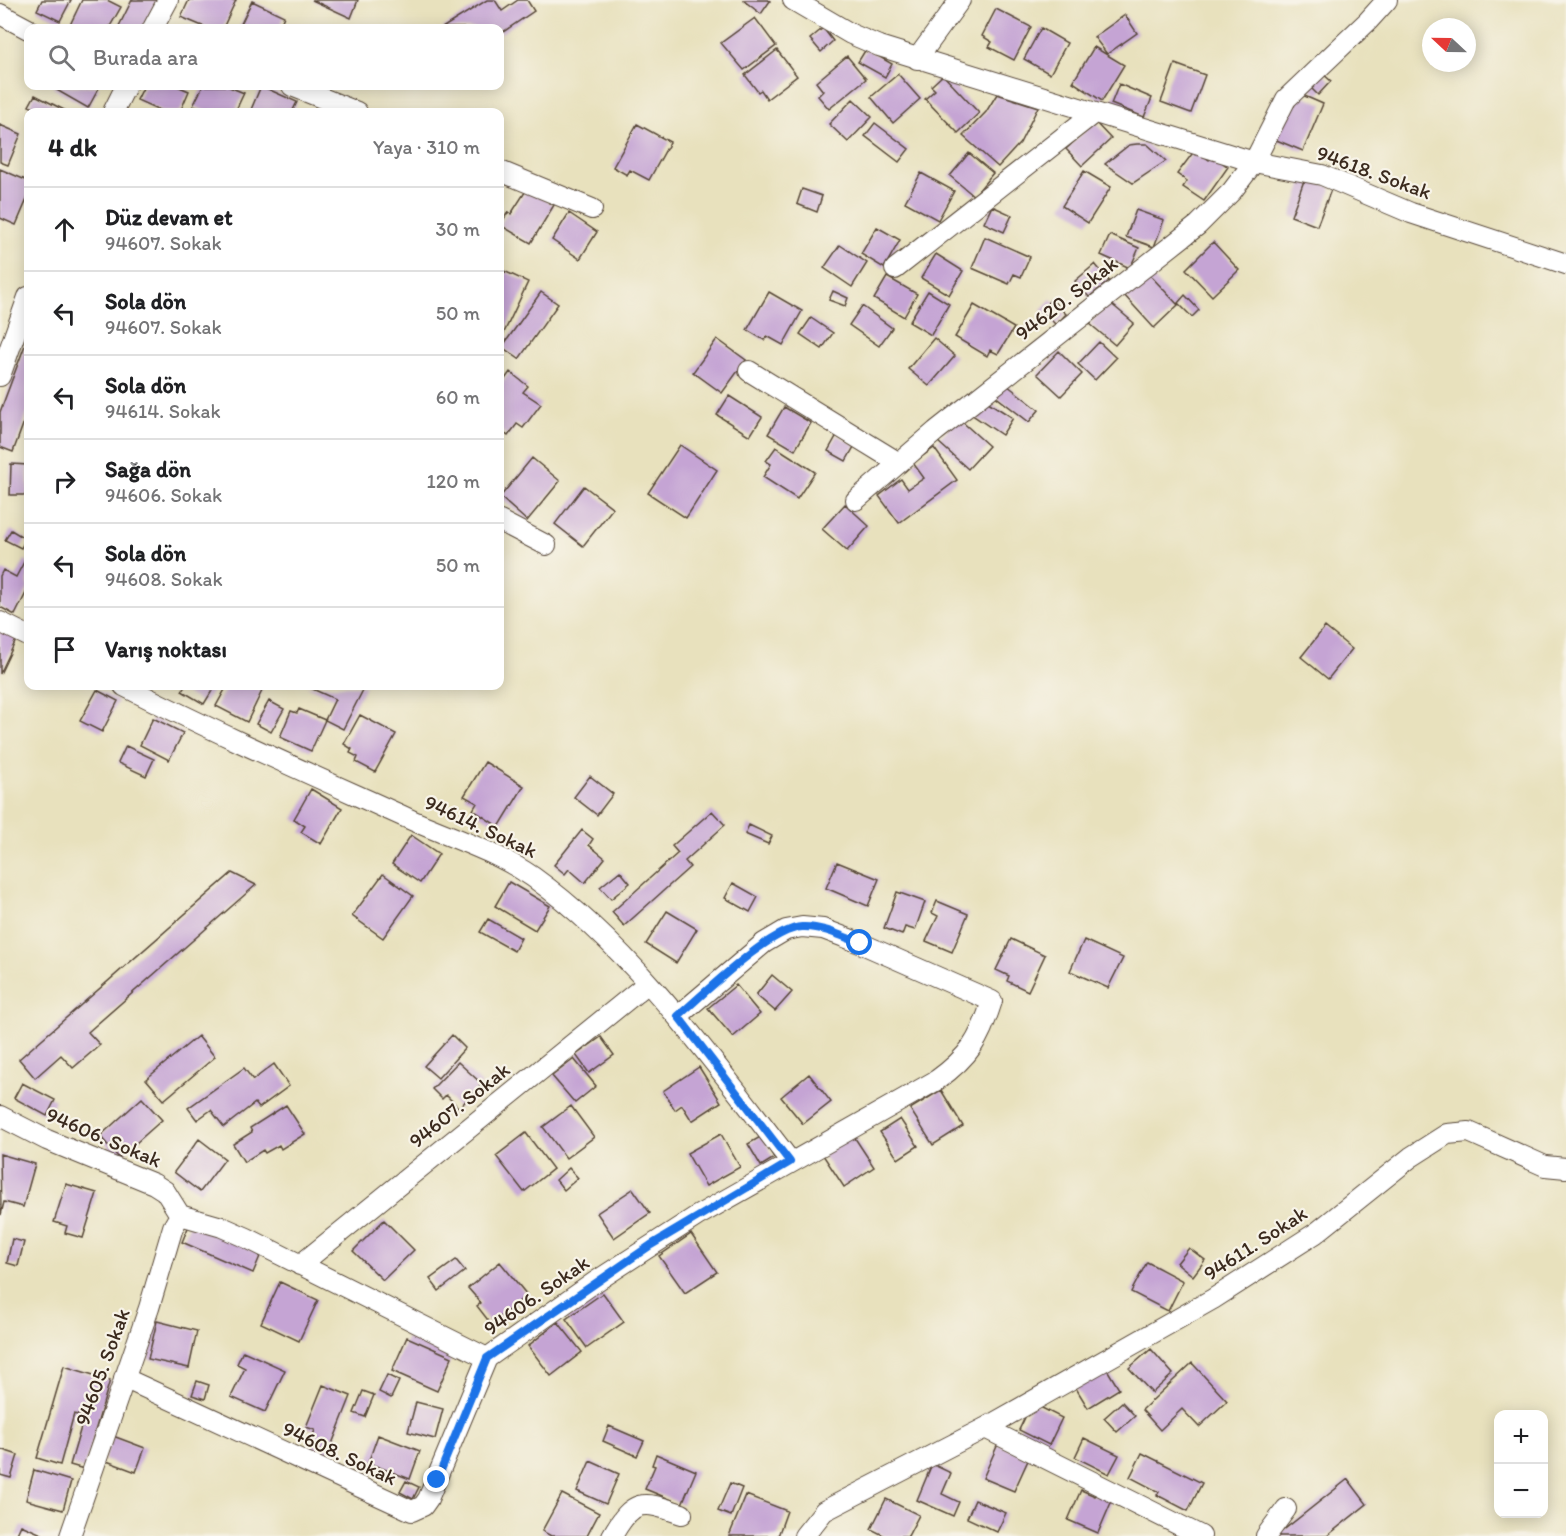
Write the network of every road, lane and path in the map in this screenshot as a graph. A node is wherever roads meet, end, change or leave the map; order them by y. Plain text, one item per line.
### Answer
1 (168, 0) edge
2 (793, 0) edge
3 (960, 0) edge
4 (1387, 0) edge
5 (0, 14) edge
6 (155, 24) edge
7 (24, 27) edge
8 (917, 59) junction
9 (124, 90) edge
10 (302, 90) edge
11 (115, 108) edge
12 (347, 108) edge
13 (1094, 113) junction
14 (1254, 162) junction
15 (504, 173) edge
16 (592, 209) dead end
17 (1566, 264) edge
18 (895, 268) dead end
19 (24, 308) edge
20 (749, 371) dead end
21 (0, 376) edge
22 (898, 463) junction
23 (856, 500) dead end
24 (504, 522) edge
25 (546, 545) dead end
26 (0, 622) edge
27 (24, 634) edge
28 (133, 690) edge
29 (648, 983) junction
30 (678, 1016) junction
31 (0, 1116) edge
32 (790, 1162) junction
33 (1566, 1168) edge
34 (180, 1215) junction
35 (300, 1265) junction
36 (487, 1358) junction
37 (124, 1378) junction
38 (985, 1428) junction
39 (1286, 1509) dead end
40 (682, 1514) dead end
41 (70, 1536) edge
42 (612, 1536) edge
43 (804, 1536) edge
44 (1201, 1536) edge
45 (1266, 1536) edge

1 - 6 street
2 - 8 street, 94618. Sokak
3 - 8 street
4 - 14 street, 94620. Sokak
5 - 7 street
8 - 13 street, 94618. Sokak
9 - 11 street
10 - 12 street
13 - 14 street, 94618. Sokak
13 - 18 street
14 - 17 street, 94618. Sokak
14 - 22 street, 94620. Sokak
15 - 16 street
19 - 21 street
20 - 22 street
22 - 23 street, 94620. Sokak
24 - 25 street
26 - 27 street
28 - 29 street, 94614. Sokak
29 - 30 street, 94614. Sokak
29 - 35 street, 94607. Sokak
30 - 32 street, 94614. Sokak
30 - 32 street, 94606. Sokak
31 - 34 street, 94606. Sokak
32 - 36 street, 94606. Sokak
33 - 38 street, 94611. Sokak
34 - 35 street, 94606. Sokak
34 - 37 street, 94605. Sokak
35 - 36 street, 94606. Sokak
36 - 37 street, 94608. Sokak
37 - 41 street, 94605. Sokak
38 - 43 street, 94611. Sokak
38 - 44 street
39 - 45 street
40 - 42 street

